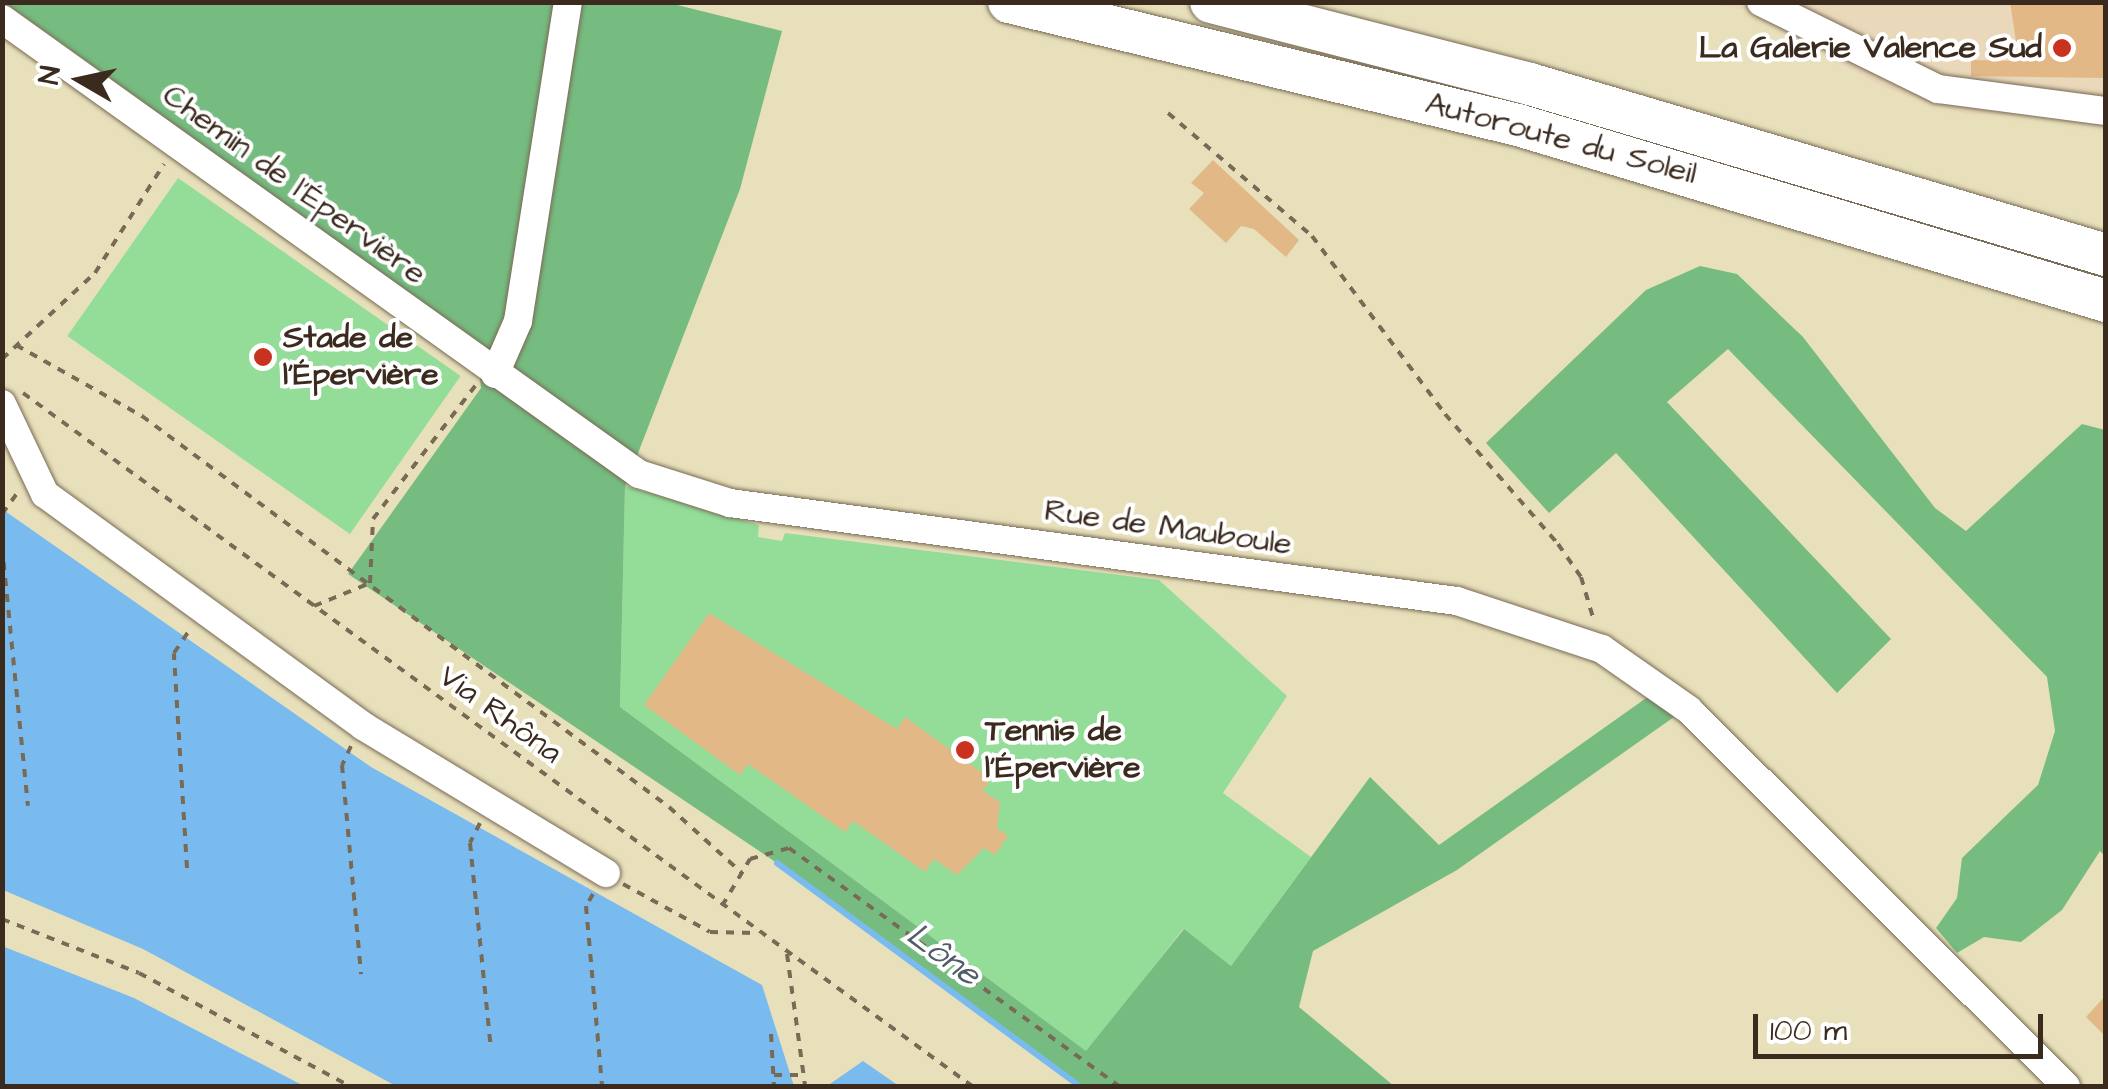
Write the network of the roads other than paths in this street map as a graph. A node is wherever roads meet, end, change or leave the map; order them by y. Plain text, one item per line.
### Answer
1 (568, 2) edge
2 (1009, 2) edge
3 (1210, 2) edge
4 (1761, 2) edge
5 (2, 18) edge
6 (2106, 110) edge
7 (2106, 255) edge
8 (2106, 301) edge
9 (495, 374) junction
10 (7, 395) edge
11 (606, 873) road end
12 (2066, 1086) edge

1 - 9 street
2 - 8 highway, Autoroute du Soleil
3 - 7 highway, Autoroute du Soleil
4 - 6 street
5 - 9 street, Chemin de l'Épervière
9 - 12 street, Rue de Mauboule
10 - 11 street

